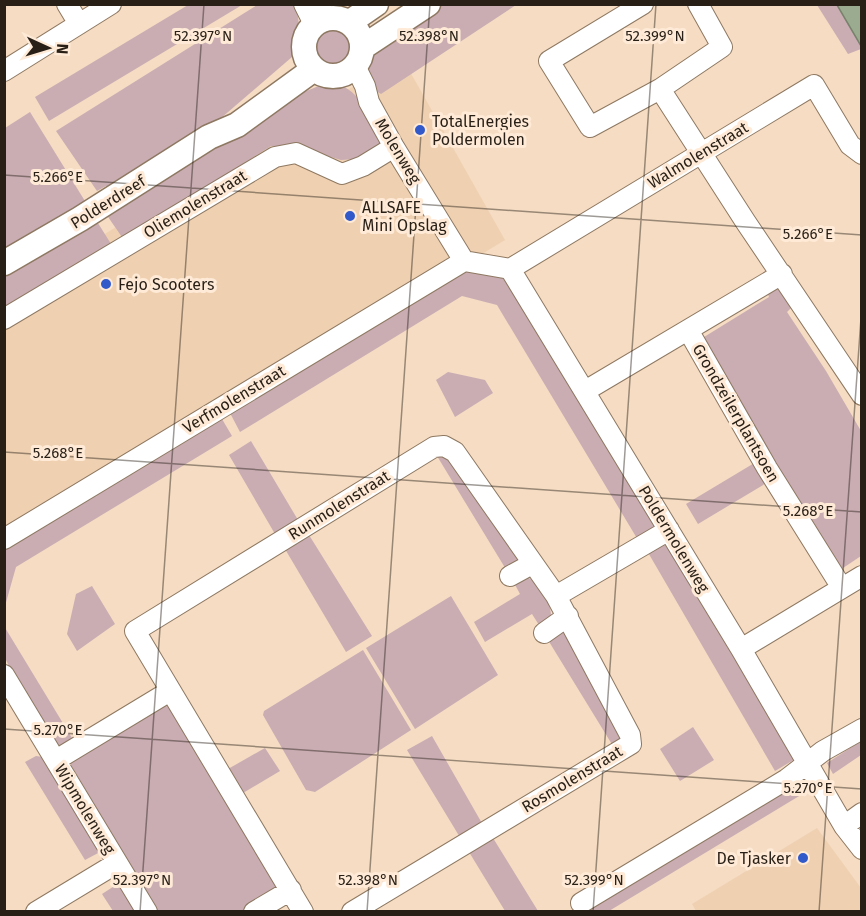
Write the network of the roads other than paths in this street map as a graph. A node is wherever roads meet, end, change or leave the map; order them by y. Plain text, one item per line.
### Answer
1 (68, 4) edge
2 (111, 4) edge
3 (375, 4) edge
4 (429, 4) edge
5 (643, 4) edge
6 (698, 4) edge
7 (322, 15) edge
8 (79, 24) junction
9 (310, 62) junction
10 (354, 62) junction
11 (4, 70) edge
12 (660, 88) junction
13 (394, 147) junction
14 (701, 152) junction
15 (861, 154) edge
16 (464, 261) junction
17 (4, 263) edge
18 (510, 269) junction
19 (782, 274) junction
20 (4, 319) edge
21 (688, 330) junction
22 (585, 391) junction
23 (861, 395) edge
24 (669, 530) junction
25 (4, 539) edge
26 (532, 564) junction
27 (510, 576) dead end
28 (861, 576) edge
29 (842, 588) junction
30 (556, 596) junction
31 (568, 616) junction
32 (544, 633) dead end
33 (741, 649) junction
34 (4, 675) edge
35 (170, 692) junction
36 (861, 729) edge
37 (56, 760) junction
38 (807, 764) junction
39 (861, 813) edge
40 (844, 826) junction
41 (861, 849) edge
42 (117, 863) junction
43 (291, 890) junction
44 (581, 903) dead end
45 (36, 912) edge
46 (147, 912) edge
47 (255, 912) edge
48 (303, 912) edge
49 (352, 912) edge

1 - 8 street
2 - 8 street
3 - 7 main road
4 - 10 main road
5 - 12 street
6 - 12 street
7 - 9 main road
7 - 10 main road
8 - 11 street
9 - 10 main road
9 - 17 main road, Polderdreef
10 - 13 street, Molenweg
12 - 14 street
13 - 16 street, Molenweg
13 - 20 street, Oliemolenstraat
14 - 15 street, Walmolenstraat
14 - 18 street, Walmolenstraat
14 - 19 street
16 - 18 street
16 - 25 street, Verfmolenstraat
18 - 22 street, Poldermolenweg
19 - 21 street, Grondzeilerplantsoen
19 - 23 street
21 - 22 street, Grondzeilerplantsoen
21 - 29 street, Grondzeilerplantsoen
22 - 24 street, Poldermolenweg
24 - 30 street
24 - 33 street, Poldermolenweg
26 - 27 street
26 - 30 street, Runmolenstraat
26 - 35 street, Runmolenstraat
28 - 29 street
29 - 33 street
30 - 31 street, Rosmolenstraat
31 - 32 street
31 - 49 street, Rosmolenstraat
33 - 38 street, Poldermolenweg
34 - 37 street, Wipmolenweg
35 - 37 street
35 - 43 street, Runmolenstraat
36 - 38 street
37 - 42 street, Wipmolenweg
38 - 40 street, Poldermolenweg
38 - 44 street
39 - 40 street
40 - 41 street, Poldermolenweg
42 - 45 street
42 - 46 street, Wipmolenweg
43 - 47 street
43 - 48 street

